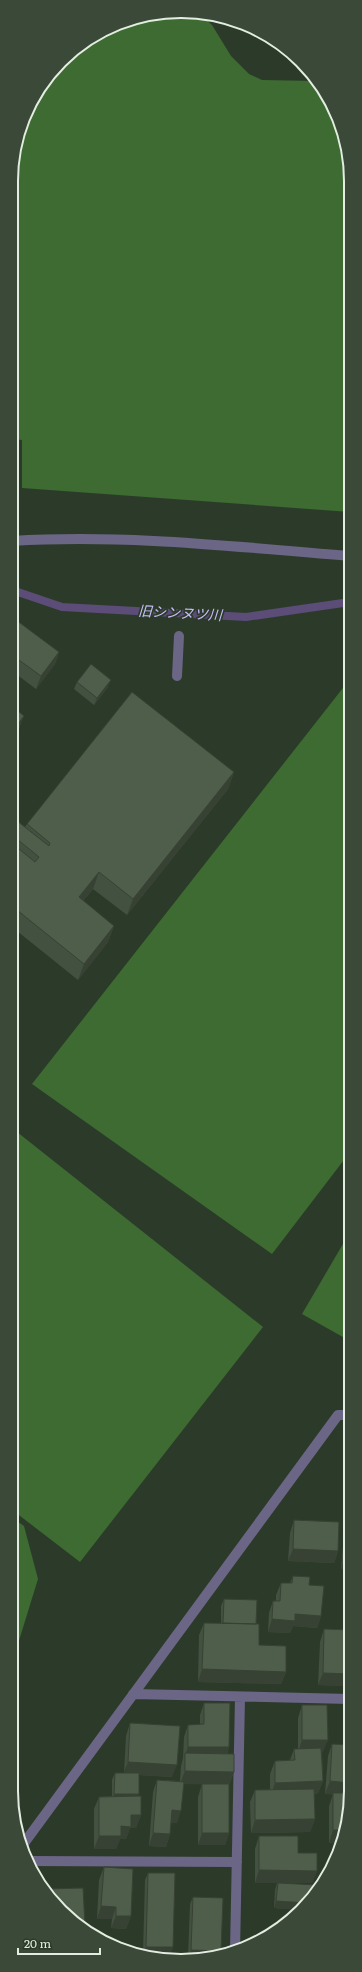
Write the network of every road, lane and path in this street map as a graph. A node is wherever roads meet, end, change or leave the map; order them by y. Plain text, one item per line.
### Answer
1 (18, 541) edge
2 (344, 555) edge
3 (179, 636) dead end
4 (176, 676) dead end
5 (344, 1414) edge
6 (133, 1694) junction
7 (240, 1697) junction
8 (344, 1699) edge
9 (26, 1840) edge
10 (34, 1862) edge
11 (237, 1862) junction
12 (235, 1944) edge

1 - 2 street
3 - 4 street
5 - 6 street
6 - 7 street
6 - 9 street
7 - 8 street
7 - 11 street
10 - 11 street
11 - 12 street

